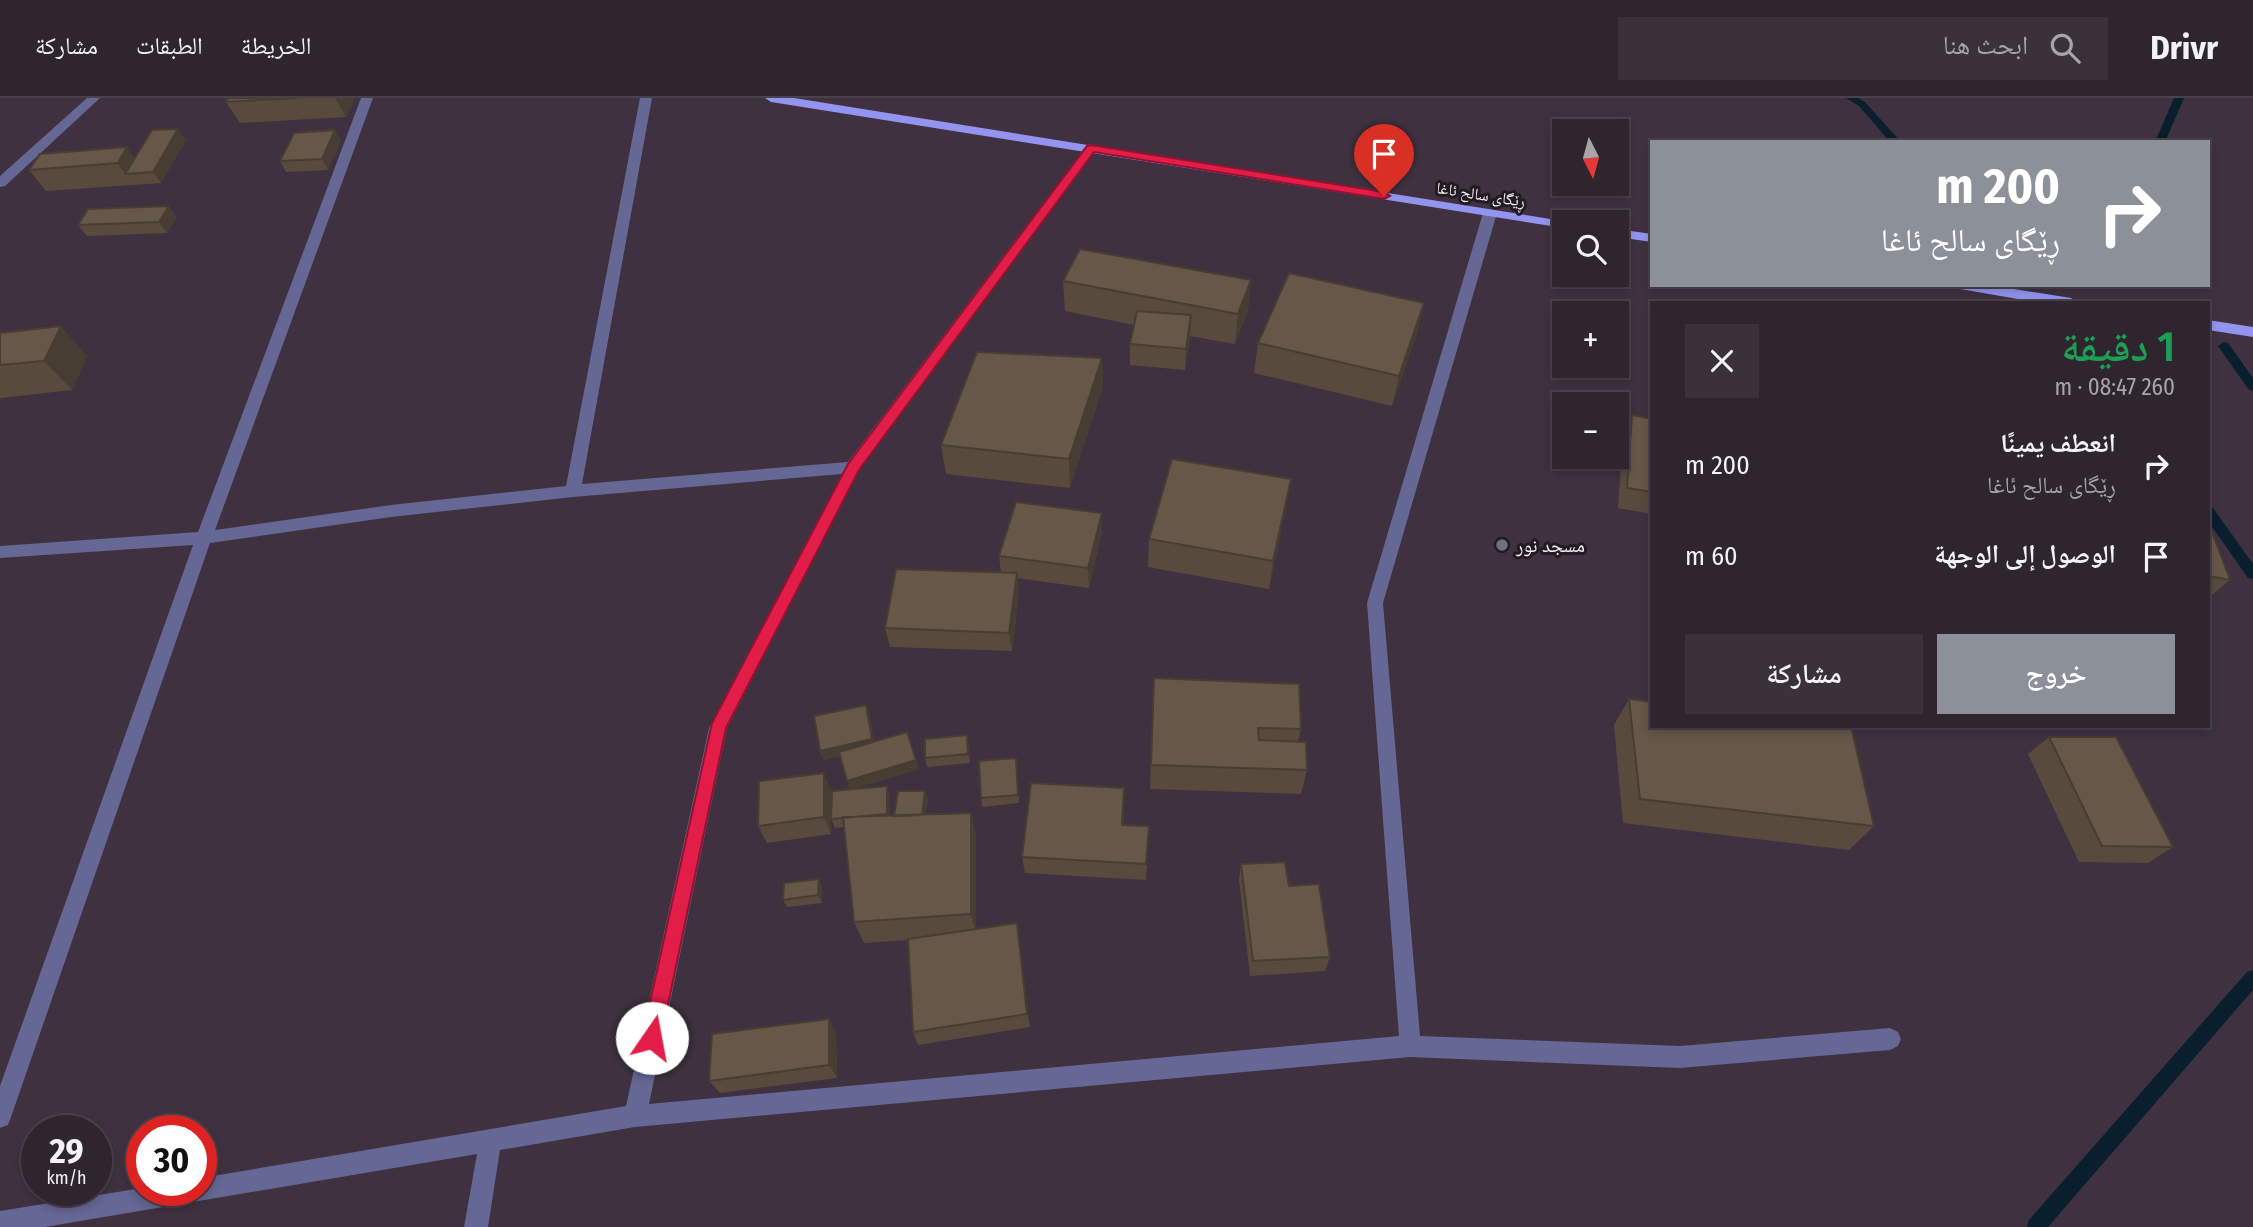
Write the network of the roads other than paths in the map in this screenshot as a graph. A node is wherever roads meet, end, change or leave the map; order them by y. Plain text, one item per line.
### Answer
1 (94, 98) edge
2 (367, 98) edge
3 (646, 98) edge
4 (771, 98) edge
5 (1091, 148) junction
6 (0, 183) edge
7 (1490, 213) junction
8 (1552, 223) edge
9 (1629, 235) edge
10 (1650, 238) edge
11 (1971, 287) edge
12 (2059, 301) edge
13 (2210, 325) edge
14 (2253, 332) edge
15 (853, 467) junction
16 (573, 491) junction
17 (204, 538) junction
18 (0, 552) edge
19 (1890, 1039) dead end
20 (1410, 1046) junction
21 (635, 1116) junction
22 (0, 1117) edge
23 (491, 1140) junction
24 (217, 1187) edge
25 (126, 1202) edge
26 (0, 1223) edge
27 (476, 1227) edge

1 - 6 street
2 - 17 street
3 - 16 street
4 - 5 main road, ڕێگای سالح ئاغا
5 - 7 main road, ڕێگای سالح ئاغا
5 - 15 street
7 - 8 main road, ڕێگای سالح ئاغا
7 - 20 street
9 - 10 main road
11 - 12 main road
13 - 14 main road
15 - 16 street
15 - 21 street
16 - 17 street
17 - 18 street
17 - 22 street
19 - 20 street
20 - 21 street
21 - 23 street
23 - 24 street
23 - 27 street
25 - 26 street

